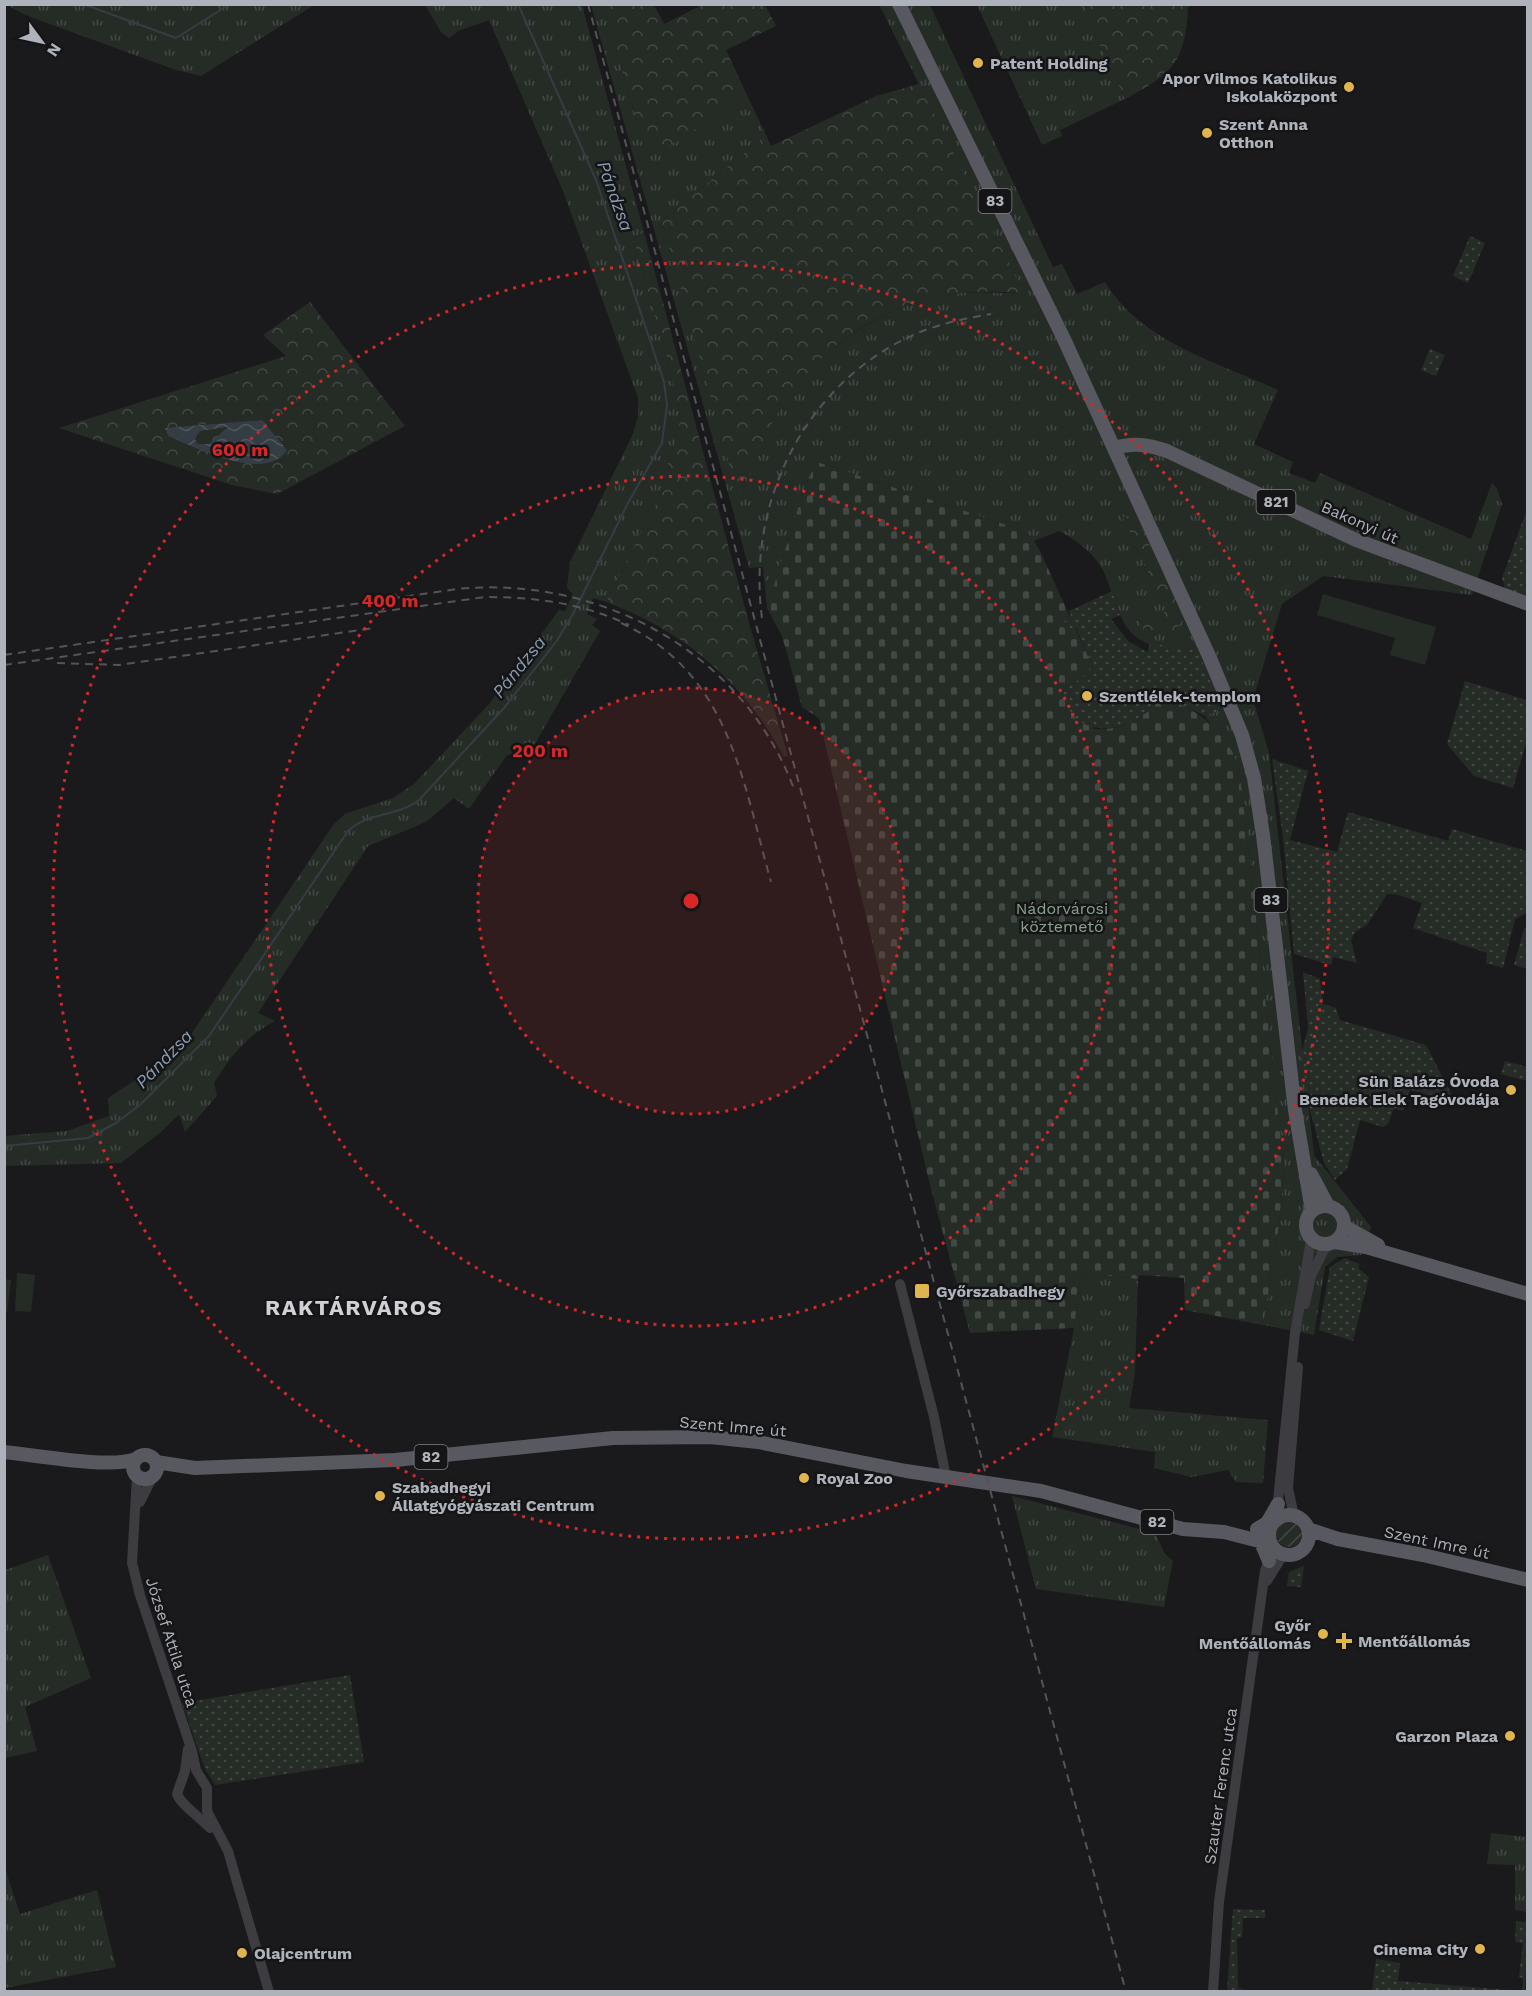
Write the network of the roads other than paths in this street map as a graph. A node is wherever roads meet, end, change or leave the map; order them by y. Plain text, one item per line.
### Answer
1 (899, 4) edge
2 (1115, 448) junction
3 (1527, 604) edge
4 (1304, 1160) junction
5 (1328, 1206) junction
6 (1312, 1211) junction
7 (1344, 1226) junction
8 (1311, 1240) junction
9 (1331, 1243) junction
10 (1399, 1256) junction
11 (900, 1284) dead end
12 (1527, 1294) edge
13 (4, 1452) edge
14 (136, 1469) junction
15 (154, 1470) junction
16 (946, 1477) junction
17 (1278, 1504) junction
18 (1294, 1516) junction
19 (135, 1520) junction
20 (1274, 1522) junction
21 (1308, 1529) junction
22 (1338, 1539) junction
23 (1307, 1545) junction
24 (1269, 1546) junction
25 (1527, 1580) edge
26 (1264, 1586) junction
27 (187, 1737) junction
28 (181, 1781) junction
29 (203, 1781) junction
30 (207, 1796) junction
31 (188, 1806) junction
32 (225, 1847) junction
33 (269, 1992) edge
34 (1213, 1992) edge

1 - 2 main road, 83
2 - 3 main road, Bakonyi út / 821
2 - 4 main road, 83
4 - 5 main road, 83
4 - 6 main road, 83
5 - 6 main road
5 - 7 main road, 83
6 - 8 main road, 83
7 - 9 main road
7 - 10 main road, 83
8 - 9 main road, 83
8 - 17 street
9 - 10 main road, 83
9 - 18 street
10 - 12 main road, 83
11 - 16 street
13 - 14 main road, 82
14 - 15 main road, 82
14 - 15 main road, 82
14 - 19 street, József Attila utca
15 - 16 main road, Szent Imre út / 82
15 - 19 street, József Attila utca
16 - 24 main road, Szent Imre út / 82
17 - 20 street
17 - 24 main road
18 - 20 main road
18 - 21 main road, 82
19 - 27 street, József Attila utca
20 - 24 main road
21 - 22 main road, Szent Imre út / 82
21 - 23 main road
22 - 23 main road, Szent Imre út / 82
22 - 25 main road, Szent Imre út / 82
23 - 24 main road, 82
24 - 26 street, Szauter Ferenc utca
24 - 26 street, Szauter Ferenc utca
26 - 34 street, Szauter Ferenc utca
27 - 28 street
27 - 29 street, József Attila utca
28 - 29 street
28 - 31 street
29 - 30 street
30 - 31 street
30 - 32 street
31 - 32 street
32 - 33 street

